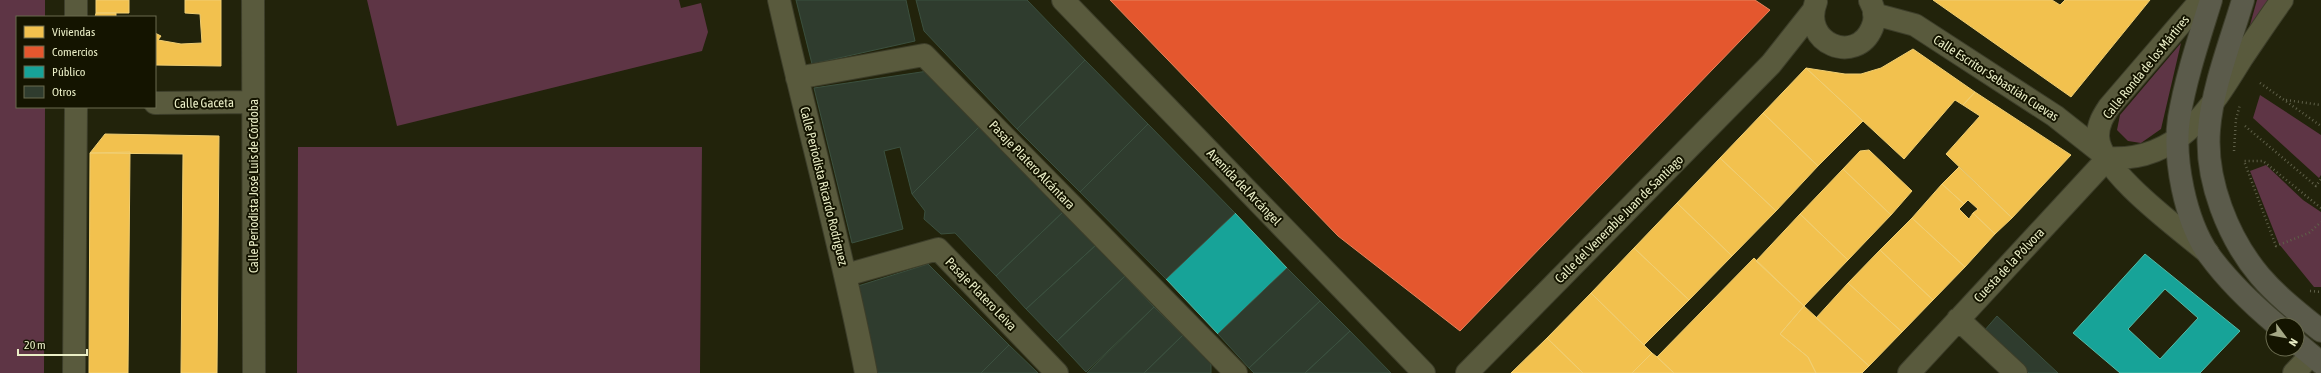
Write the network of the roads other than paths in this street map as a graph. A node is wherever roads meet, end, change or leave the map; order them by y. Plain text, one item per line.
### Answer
1 (76, 0) edge
2 (253, 0) edge
3 (779, 0) edge
4 (1063, 0) edge
5 (2201, 0) edge
6 (2211, 0) edge
7 (2243, 0) edge
8 (2282, 0) edge
9 (1815, 3) edge
10 (1872, 7) edge
11 (76, 16) edge
12 (1827, 43) junction
13 (1771, 64) junction
14 (797, 78) junction
15 (252, 102) junction
16 (156, 103) edge
17 (2213, 105) junction
18 (76, 108) edge
19 (2178, 139) junction
20 (2108, 158) junction
21 (2209, 254) junction
22 (846, 275) junction
23 (2268, 317) edge
24 (1958, 319) junction
25 (2321, 331) edge
26 (2310, 354) edge
27 (1233, 371) edge
28 (74, 373) edge
29 (254, 373) edge
30 (866, 373) edge
31 (1057, 373) edge
32 (1424, 373) edge
33 (1467, 373) edge
34 (1909, 373) edge
35 (2016, 373) edge
36 (2294, 373) edge

1 - 11 street
2 - 15 street, Calle Periodista José Luis de Córdoba
3 - 14 street, Calle Periodista Ricardo Rodríguez
4 - 32 street, Avenida del Arcángel
5 - 20 street, Calle Ronda de los Mártires
6 - 19 main road
7 - 17 main road
8 - 17 street
9 - 12 street
9 - 13 street, Calle del Venerable Juan de Santiago
10 - 12 street
10 - 20 street, Calle Escritor Sebastián Cuevas
12 - 13 street, Calle del Venerable Juan de Santiago
13 - 33 street, Calle del Venerable Juan de Santiago
14 - 22 street, Calle Periodista Ricardo Rodríguez
14 - 27 street, Pasaje Platero Alcántara
15 - 16 street, Calle Gaceta
15 - 29 street, Calle Periodista José Luis de Córdoba
17 - 19 street
17 - 25 main road
18 - 28 street
19 - 20 street
19 - 21 main road
20 - 21 street
20 - 24 street, Cuesta de la Pólvora
21 - 23 main road
22 - 30 street, Calle Periodista Ricardo Rodríguez
22 - 31 street, Pasaje Platero Leiva
24 - 34 street, Cuesta de la Pólvora
24 - 35 street
26 - 36 street

